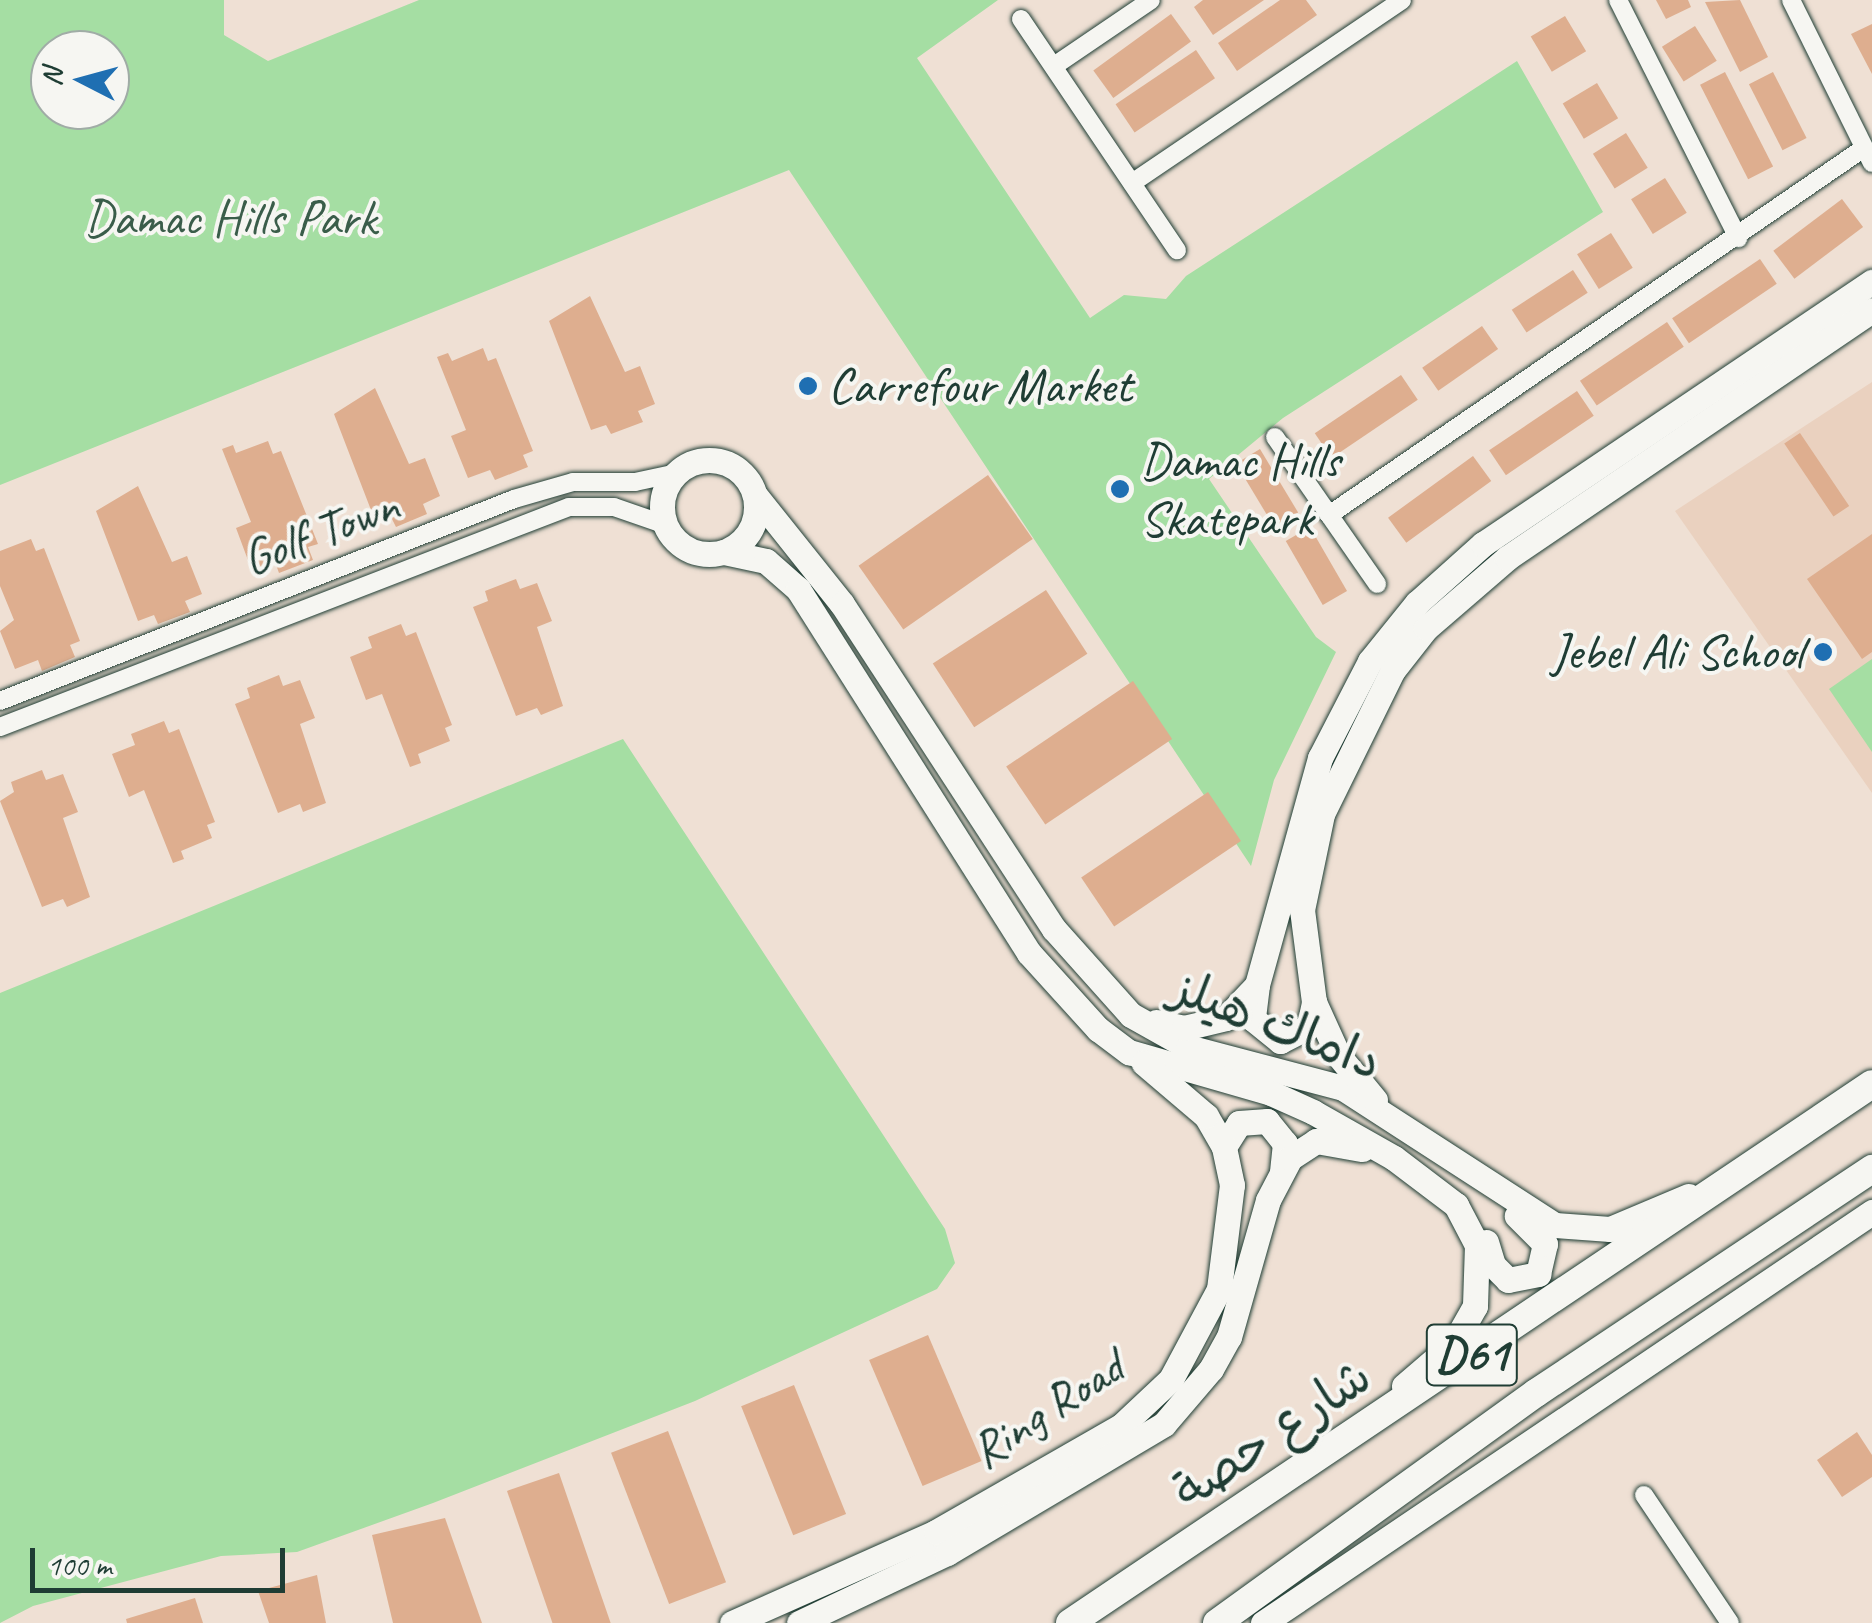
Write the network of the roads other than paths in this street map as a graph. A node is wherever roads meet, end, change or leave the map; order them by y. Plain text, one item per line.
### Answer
1 (1150, 0) edge
2 (1402, 0) edge
3 (1618, 0) edge
4 (1791, 0) edge
5 (1021, 18) dead end
6 (1054, 66) junction
7 (1868, 156) edge
8 (1132, 183) junction
9 (1738, 238) junction
10 (1177, 250) dead end
11 (1872, 282) edge
12 (1872, 310) edge
13 (1274, 437) dead end
14 (677, 474) junction
15 (754, 494) junction
16 (1329, 515) junction
17 (666, 525) junction
18 (724, 552) junction
19 (1378, 584) dead end
20 (0, 701) edge
21 (0, 727) edge
22 (1256, 984) junction
23 (1314, 1002) junction
24 (1130, 1014) junction
25 (1130, 1052) junction
26 (1872, 1084) edge
27 (1386, 1113) junction
28 (1224, 1147) junction
29 (1394, 1158) junction
30 (1748, 1168) junction
31 (1872, 1170) edge
32 (1282, 1172) junction
33 (1482, 1178) junction
34 (1456, 1205) junction
35 (1872, 1212) edge
36 (1374, 1420) junction
37 (1644, 1496) dead end
38 (732, 1623) edge
39 (799, 1623) edge
40 (1070, 1623) edge
41 (1217, 1623) edge
42 (1263, 1623) edge
43 (1730, 1623) edge

1 - 6 street
2 - 8 street
3 - 9 street
4 - 7 street
5 - 6 street
6 - 8 street
7 - 9 street
8 - 10 street
9 - 16 street
11 - 22 street
12 - 23 street
13 - 16 street
14 - 15 street
14 - 17 street
14 - 20 street, Golf Town
15 - 18 street
15 - 24 street, داماك هيلز
16 - 19 street
17 - 18 street
17 - 21 street, Golf Town
18 - 25 street, داماك هيلز
22 - 23 street
22 - 24 street
23 - 27 street
24 - 27 street, داماك هيلز
25 - 28 street, Ring Road
25 - 29 street, داماك هيلز
26 - 30 main road, شارع حصة / D61
27 - 33 street, داماك هيلز
28 - 32 street
28 - 38 street, Ring Road
29 - 32 street, Ring Road
29 - 34 street, داماك هيلز
30 - 33 street, داماك هيلز
30 - 36 main road, شارع حصة / D61
31 - 41 main road, D61
32 - 39 street, Ring Road
33 - 34 street
34 - 36 street, داماك هيلز
35 - 42 street
36 - 40 main road, شارع حصة / D61
37 - 43 street

